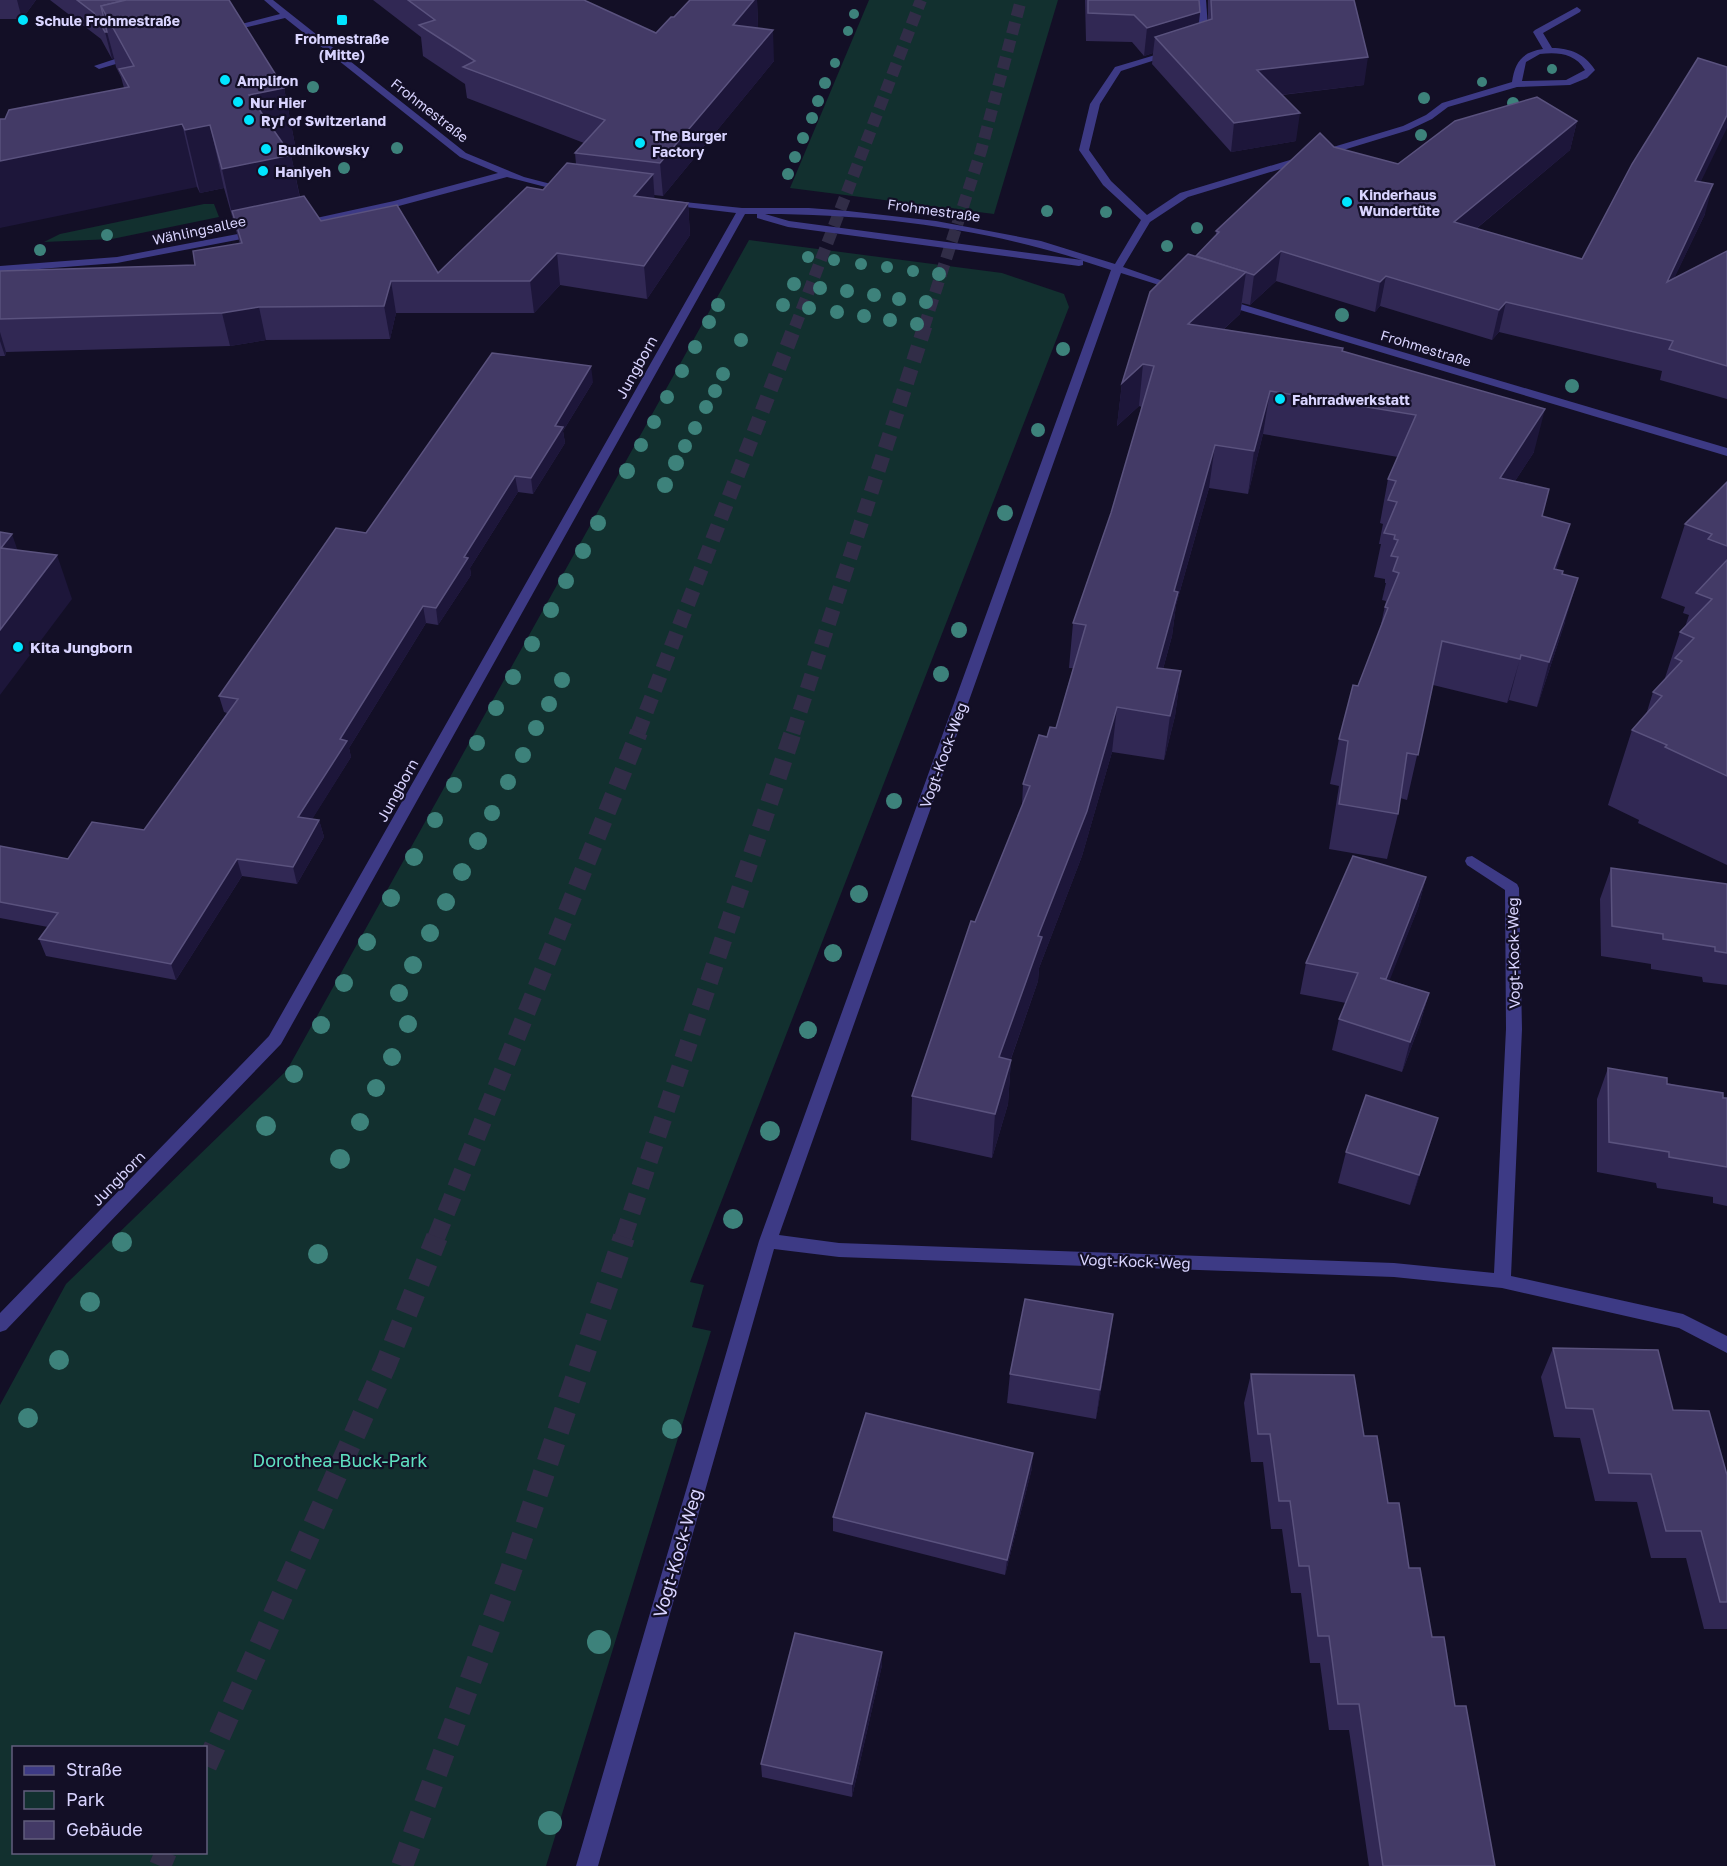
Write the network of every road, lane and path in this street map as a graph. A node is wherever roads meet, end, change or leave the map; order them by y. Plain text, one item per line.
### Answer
1 (268, 0) edge
2 (1203, 0) edge
3 (1577, 10) dead end
4 (286, 15) junction
5 (209, 35) edge
6 (1193, 47) edge
7 (1182, 50) edge
8 (1549, 51) junction
9 (144, 53) edge
10 (99, 66) edge
11 (1517, 84) junction
12 (506, 174) junction
13 (578, 191) edge
14 (654, 200) edge
15 (742, 211) junction
16 (1146, 220) junction
17 (291, 226) edge
18 (268, 231) edge
19 (0, 269) edge
20 (1117, 269) junction
21 (1184, 290) edge
22 (1207, 297) edge
23 (1727, 452) edge
24 (1472, 861) dead end
25 (768, 1241) junction
26 (1502, 1281) junction
27 (0, 1325) edge
28 (1727, 1345) edge
29 (587, 1866) edge

1 - 4 street, Frohmestraße
2 - 6 street
3 - 8 street
4 - 5 street
4 - 12 street, Frohmestraße
7 - 16 street
8 - 11 street
8 - 11 street
9 - 10 street
11 - 16 street
12 - 13 street, Frohmestraße
12 - 17 street
14 - 15 street, Frohmestraße
15 - 20 street, Frohmestraße
15 - 20 street, Frohmestraße
15 - 27 street, Jungborn
16 - 20 street
18 - 19 street, Wählingsallee
20 - 21 street, Frohmestraße
20 - 25 street, Vogt-Kock-Weg
22 - 23 street, Frohmestraße
24 - 26 street, Vogt-Kock-Weg
25 - 26 street, Vogt-Kock-Weg
25 - 29 street, Vogt-Kock-Weg
26 - 28 street, Vogt-Kock-Weg

